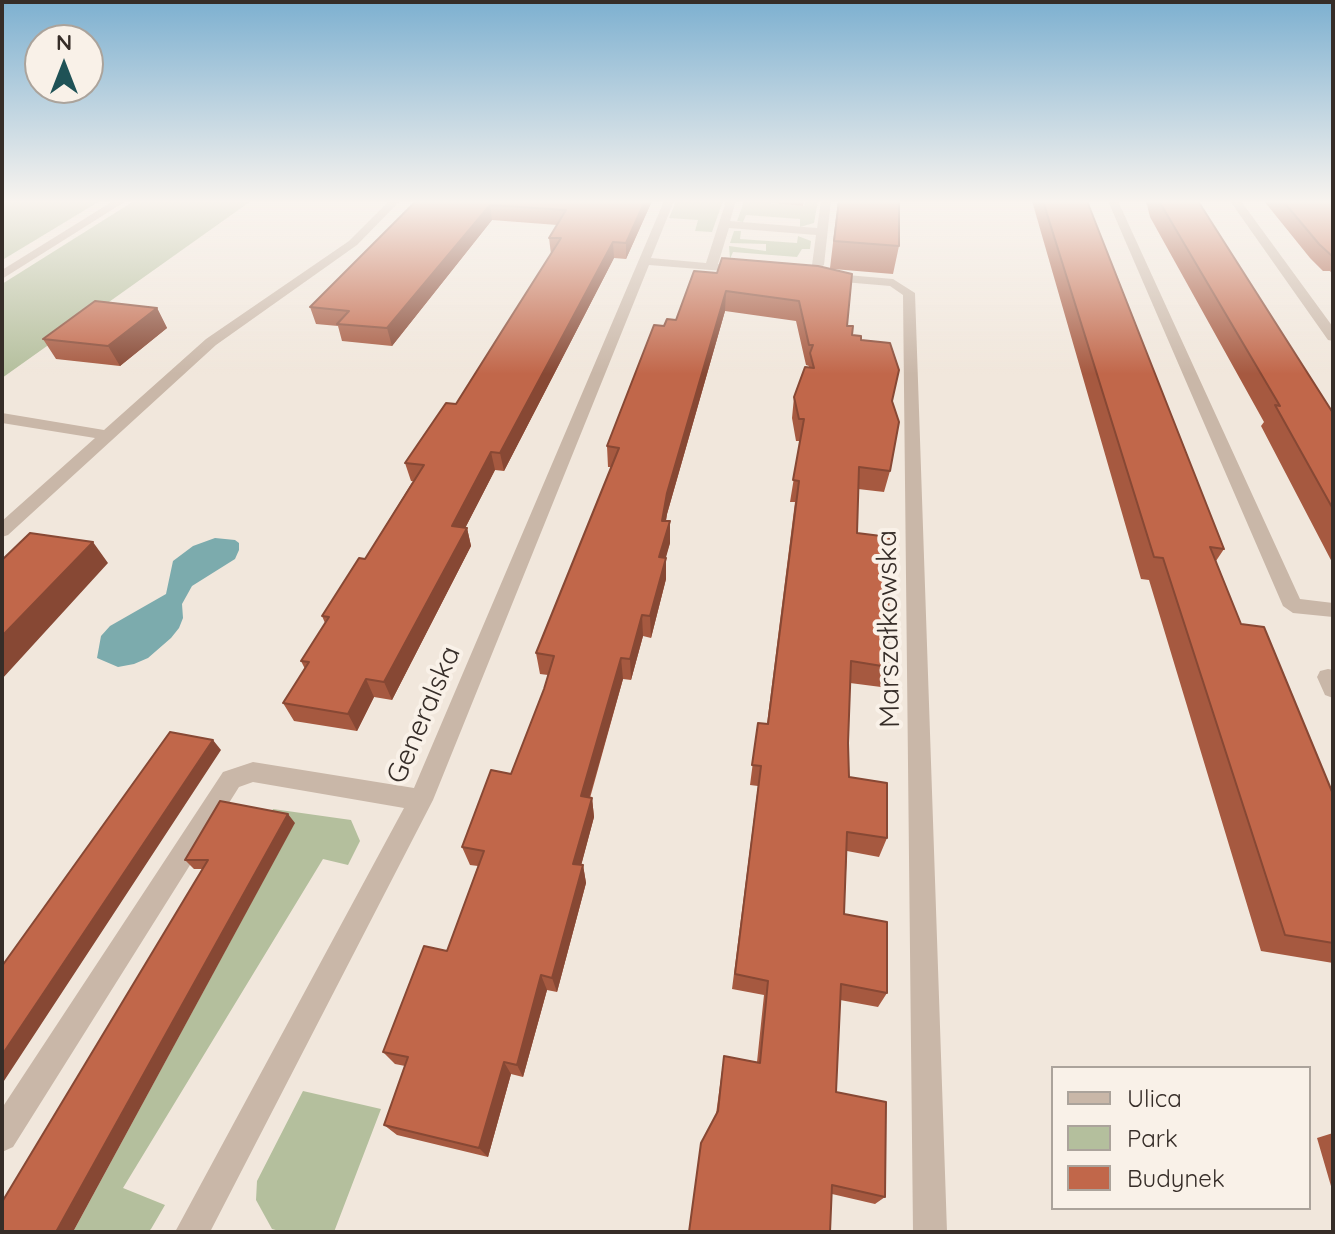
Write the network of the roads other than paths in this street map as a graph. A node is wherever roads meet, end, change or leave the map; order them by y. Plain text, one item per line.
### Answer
1 (28, 259) edge
2 (331, 259) edge
3 (713, 259) edge
4 (819, 259) edge
5 (1139, 259) edge
6 (1276, 259) edge
7 (645, 261) joint
8 (818, 265) edge
9 (711, 267) junction
10 (767, 272) edge
11 (797, 274) edge
12 (2, 275) edge
13 (1333, 337) edge
14 (2, 418) edge
15 (108, 435) junction
16 (2, 531) edge
17 (1333, 610) edge
18 (421, 800) junction
19 (2, 1136) edge
20 (192, 1232) edge
21 (930, 1232) edge

1 - 12 street
2 - 15 street
3 - 9 street
4 - 8 street
5 - 17 street
6 - 13 street
7 - 9 street
7 - 18 street, Generalska
9 - 10 street
11 - 21 street, Marszałkowska
14 - 15 street
15 - 16 street
18 - 19 street
18 - 20 street, Generalska

